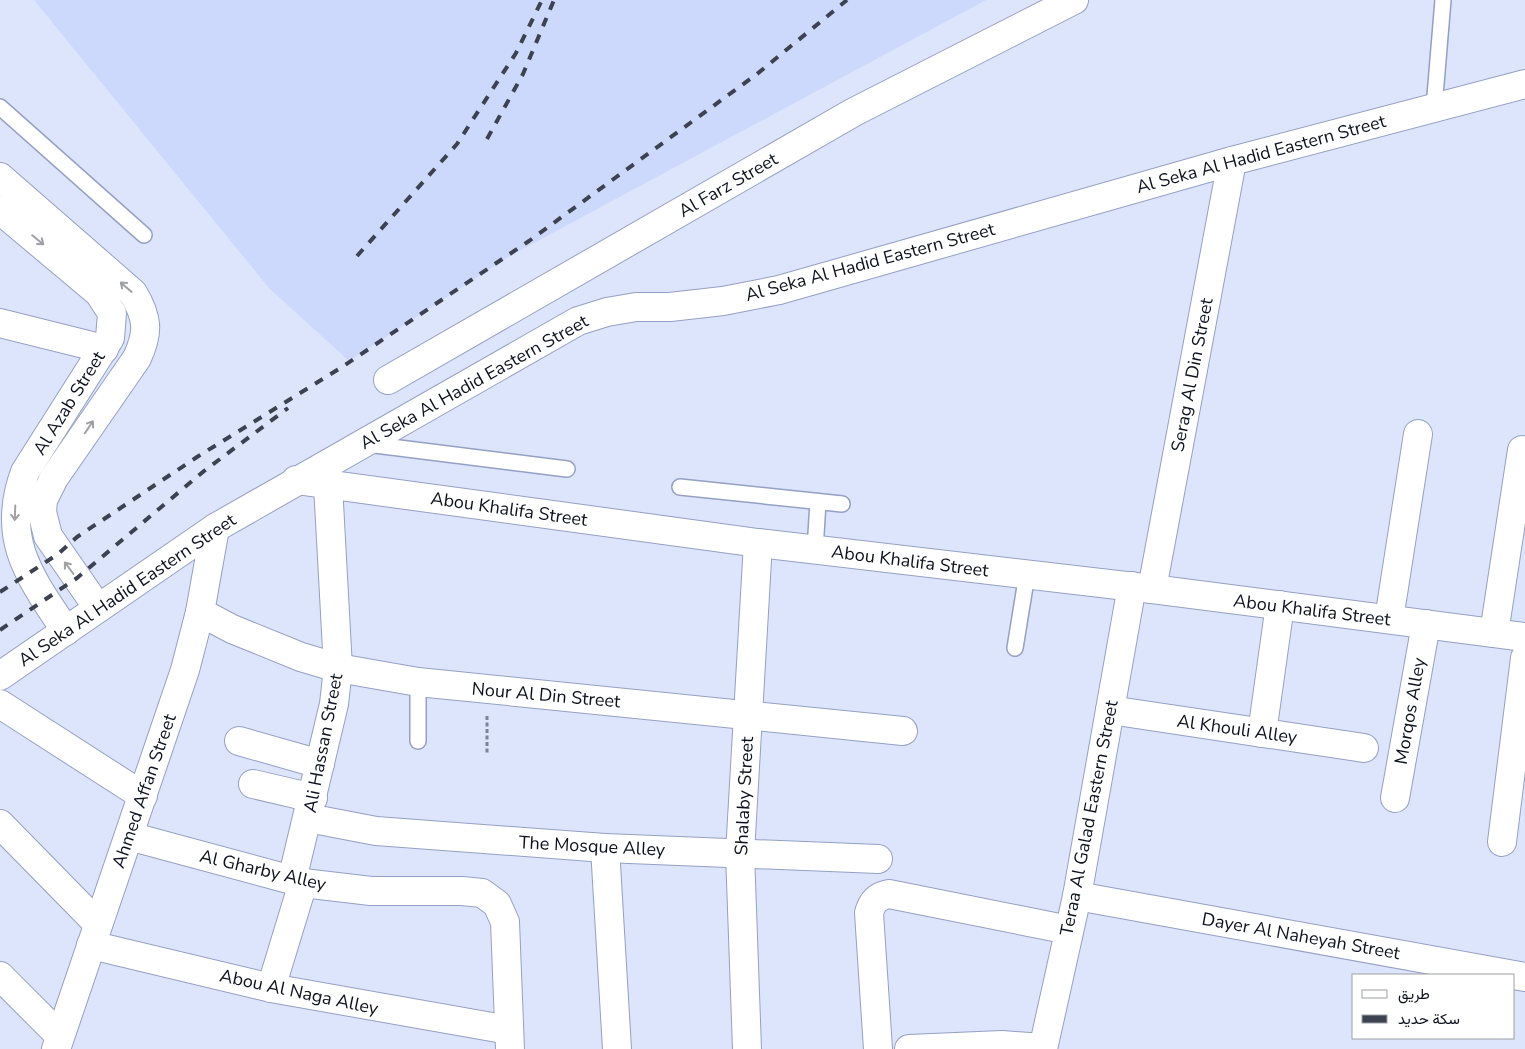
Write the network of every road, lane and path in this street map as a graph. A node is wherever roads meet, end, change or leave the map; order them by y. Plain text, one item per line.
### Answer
1 (1074, 0) edge
2 (1443, 0) edge
3 (1525, 84) edge
4 (0, 106) edge
5 (1434, 108) junction
6 (1232, 160) junction
7 (0, 178) edge
8 (0, 210) edge
9 (144, 235) dead end
10 (0, 323) edge
11 (104, 349) junction
12 (388, 380) dead end
13 (1418, 434) dead end
14 (363, 444) junction
15 (1522, 450) dead end
16 (568, 469) dead end
17 (25, 472) junction
18 (296, 480) junction
19 (328, 484) junction
20 (680, 487) dead end
21 (0, 490) edge
22 (818, 502) junction
23 (842, 504) dead end
24 (215, 528) junction
25 (758, 543) junction
26 (814, 550) junction
27 (1027, 574) junction
28 (1142, 588) junction
29 (1280, 606) junction
30 (98, 608) junction
31 (200, 612) junction
32 (1388, 619) junction
33 (1426, 624) junction
34 (66, 630) junction
35 (1494, 633) junction
36 (1525, 637) edge
37 (1015, 648) dead end
38 (1525, 658) edge
39 (338, 668) junction
40 (0, 676) edge
41 (418, 682) junction
42 (487, 690) junction
43 (0, 704) edge
44 (1110, 710) junction
45 (749, 714) junction
46 (903, 731) dead end
47 (1262, 733) junction
48 (239, 741) dead end
49 (418, 741) dead end
50 (1364, 748) dead end
51 (487, 753) dead end
52 (320, 764) junction
53 (254, 784) dead end
54 (143, 796) junction
55 (1395, 798) dead end
56 (310, 808) junction
57 (0, 824) edge
58 (128, 836) junction
59 (1502, 842) dead end
60 (605, 848) junction
61 (740, 854) junction
62 (878, 859) dead end
63 (298, 881) junction
64 (1077, 896) junction
65 (1069, 930) junction
66 (95, 935) junction
67 (1508, 974) edge
68 (0, 976) edge
69 (271, 988) junction
70 (509, 1040) edge
71 (58, 1042) edge
72 (1043, 1048) edge
73 (617, 1049) edge
74 (747, 1049) edge
75 (878, 1049) edge
76 (908, 1049) edge

1 - 12 street, Al Farz Street
2 - 5 lane
3 - 5 street, Al Seka Al Hadid Eastern Street
4 - 9 lane
5 - 6 street, Al Seka Al Hadid Eastern Street
6 - 14 street, Al Seka Al Hadid Eastern Street
6 - 28 street, Serag Al Din Street
30 -> 7 street
8 -> 11 street, Al Azab Street
10 - 11 street
11 - 17 street, Al Azab Street
13 - 32 street
14 - 16 lane
14 - 18 street, Al Seka Al Hadid Eastern Street
15 - 35 street
17 - 21 street
17 -> 34 street, Al Azab Street
18 - 19 street, Abou Khalifa Street
18 - 24 street, Al Seka Al Hadid Eastern Street
19 - 25 street, Abou Khalifa Street
19 - 39 street, Ali Hassan Street
20 - 22 lane
22 - 23 lane
22 - 26 lane
24 - 30 street, Al Seka Al Hadid Eastern Street
24 - 31 street, Ahmed Affan Street
25 - 26 street, Abou Khalifa Street
25 - 45 street, Shalaby Street
26 - 27 street, Abou Khalifa Street
27 - 28 street, Abou Khalifa Street
27 - 37 lane
28 - 29 street, Abou Khalifa Street
28 - 44 street, Teraa Al Galad Eastern Street
29 - 32 street, Abou Khalifa Street
29 - 47 street
30 - 34 street, Al Seka Al Hadid Eastern Street
31 - 39 street, Nour Al Din Street
31 - 54 street, Ahmed Affan Street
32 - 33 street, Abou Khalifa Street
33 - 35 street, Abou Khalifa Street
33 - 55 street, Morqos Alley
34 - 40 street, Al Seka Al Hadid Eastern Street
35 - 36 street, Abou Khalifa Street
38 - 59 street
39 - 41 street, Nour Al Din Street
39 - 52 street, Ali Hassan Street
41 - 42 street, Nour Al Din Street
41 - 49 lane
42 - 45 street, Nour Al Din Street
42 - 51 path
43 - 54 street
44 - 47 street, Al Khouli Alley
44 - 64 street, Teraa Al Galad Eastern Street
45 - 46 street, Nour Al Din Street
45 - 61 street, Shalaby Street
47 - 50 street, Al Khouli Alley
48 - 52 street
52 - 56 street, Ali Hassan Street
53 - 56 street, The Mosque Alley
54 - 58 street, Ahmed Affan Street
56 - 60 street, The Mosque Alley
56 - 63 street, Ali Hassan Street
57 - 66 street
58 - 63 street, Al Gharby Alley
58 - 66 street, Ahmed Affan Street
60 - 61 street, The Mosque Alley
60 - 73 street
61 - 62 street, The Mosque Alley
61 - 74 street, Shalaby Street
63 - 69 street, Ali Hassan Street
63 - 70 street, Al Gharby Alley
64 - 65 street, Teraa Al Galad Eastern Street
64 - 67 street, Dayer Al Naheyah Street
65 - 72 street, Teraa Al Galad Eastern Street
65 - 75 street
66 - 69 street, Abou Al Naga Alley
66 - 71 street, Ahmed Affan Street
68 - 71 street
69 - 70 street, Abou Al Naga Alley
72 - 76 street

